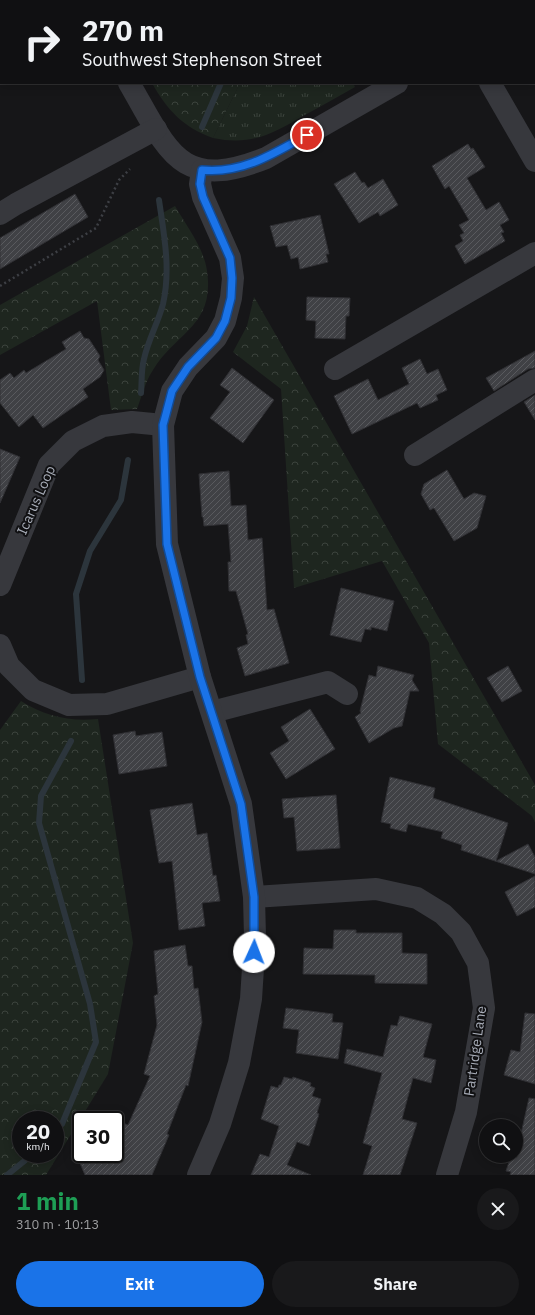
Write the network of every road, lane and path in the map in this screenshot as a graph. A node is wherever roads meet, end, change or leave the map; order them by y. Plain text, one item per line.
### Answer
1 (130, 84) edge
2 (395, 84) edge
3 (491, 84) edge
4 (156, 129) junction
5 (535, 161) edge
6 (132, 166) dead end
7 (202, 170) junction
8 (0, 214) edge
9 (535, 253) edge
10 (0, 286) edge
11 (335, 369) dead end
12 (535, 380) edge
13 (163, 425) junction
14 (415, 455) dead end
15 (0, 585) edge
16 (0, 645) edge
17 (200, 677) junction
18 (347, 694) dead end
19 (212, 712) junction
20 (254, 897) junction
21 (198, 1175) edge
22 (447, 1175) edge

1 - 4 street
2 - 7 street
3 - 5 street
4 - 7 street
4 - 8 street
6 - 10 path
7 - 13 street
9 - 11 street
12 - 14 street
13 - 15 street, Icarus Loop
13 - 17 street
16 - 17 street
17 - 19 street
18 - 19 street
19 - 20 street
20 - 21 street
20 - 22 street, Partridge Lane

